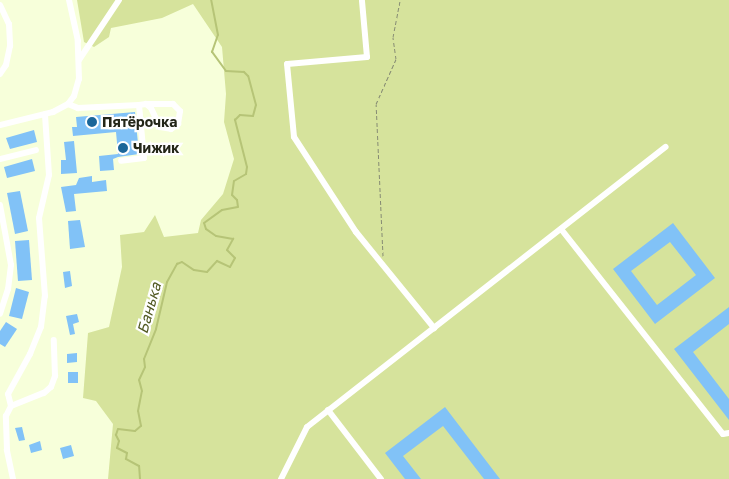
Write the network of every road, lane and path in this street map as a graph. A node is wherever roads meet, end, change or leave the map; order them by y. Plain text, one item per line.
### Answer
1 (69, 0) edge
2 (119, 0) edge
3 (400, 0) edge
4 (362, 1) edge
5 (0, 6) edge
6 (79, 60) junction
7 (0, 74) edge
8 (68, 104) junction
9 (142, 105) junction
10 (45, 114) junction
11 (0, 125) edge
12 (666, 147) dead end
13 (36, 150) dead end
14 (0, 159) edge
15 (121, 160) dead end
16 (0, 204) edge
17 (2, 224) edge
18 (560, 229) junction
19 (384, 266) junction
20 (0, 314) edge
21 (434, 328) junction
22 (54, 340) dead end
23 (8, 394) junction
24 (0, 395) edge
25 (11, 406) junction
26 (328, 410) junction
27 (729, 433) edge
28 (13, 479) edge
29 (281, 479) edge
30 (381, 479) edge

1 - 6 street
2 - 6 street
3 - 19 path
4 - 19 street
5 - 7 street
6 - 8 street
8 - 9 street
8 - 10 street
9 - 9 street
9 - 15 street
10 - 11 street
10 - 23 street
12 - 18 street
13 - 14 street
16 - 17 street
17 - 20 street
18 - 21 street
18 - 27 street
19 - 21 street
21 - 26 street
22 - 25 street
23 - 24 street
23 - 25 street
25 - 28 street
26 - 29 street
26 - 30 street

